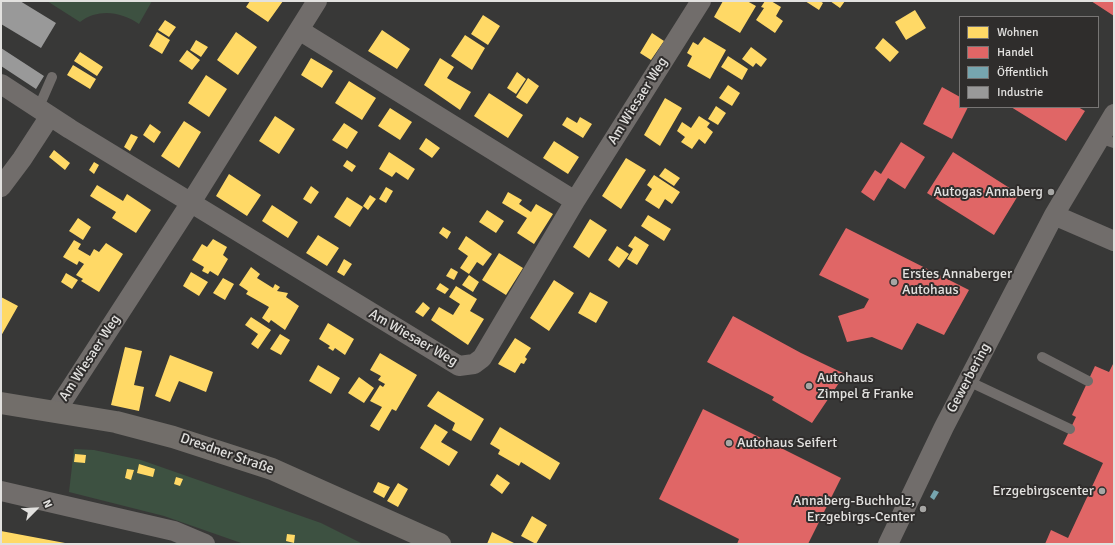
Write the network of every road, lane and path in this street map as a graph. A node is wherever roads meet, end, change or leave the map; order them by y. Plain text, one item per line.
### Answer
1 (318, 1) edge
2 (701, 1) edge
3 (299, 30) junction
4 (52, 76) dead end
5 (1, 84) edge
6 (44, 112) junction
7 (1114, 114) edge
8 (1106, 140) edge
9 (1, 187) edge
10 (575, 201) junction
11 (190, 204) junction
12 (1054, 215) junction
13 (1114, 241) edge
14 (1042, 357) dead end
15 (968, 381) junction
16 (1088, 381) dead end
17 (1, 403) edge
18 (56, 411) junction
19 (1070, 429) dead end
20 (1, 491) edge
21 (205, 544) edge
22 (440, 544) edge
23 (888, 544) edge

1 - 3 street, Am Wiesaer Weg
2 - 10 street, Am Wiesaer Weg
3 - 10 street
3 - 11 street, Am Wiesaer Weg
4 - 6 lane
5 - 6 street, Am Wiesaer Weg
6 - 9 street
6 - 11 street, Am Wiesaer Weg
7 - 8 street, Gewerbering
8 - 12 street, Gewerbering
10 - 11 street, Am Wiesaer Weg
11 - 18 street, Am Wiesaer Weg
12 - 13 street
12 - 15 street, Gewerbering
14 - 16 lane
15 - 19 lane
15 - 23 street, Gewerbering
17 - 18 main road, Dresdner Straße
18 - 22 main road, Dresdner Straße
20 - 21 street

